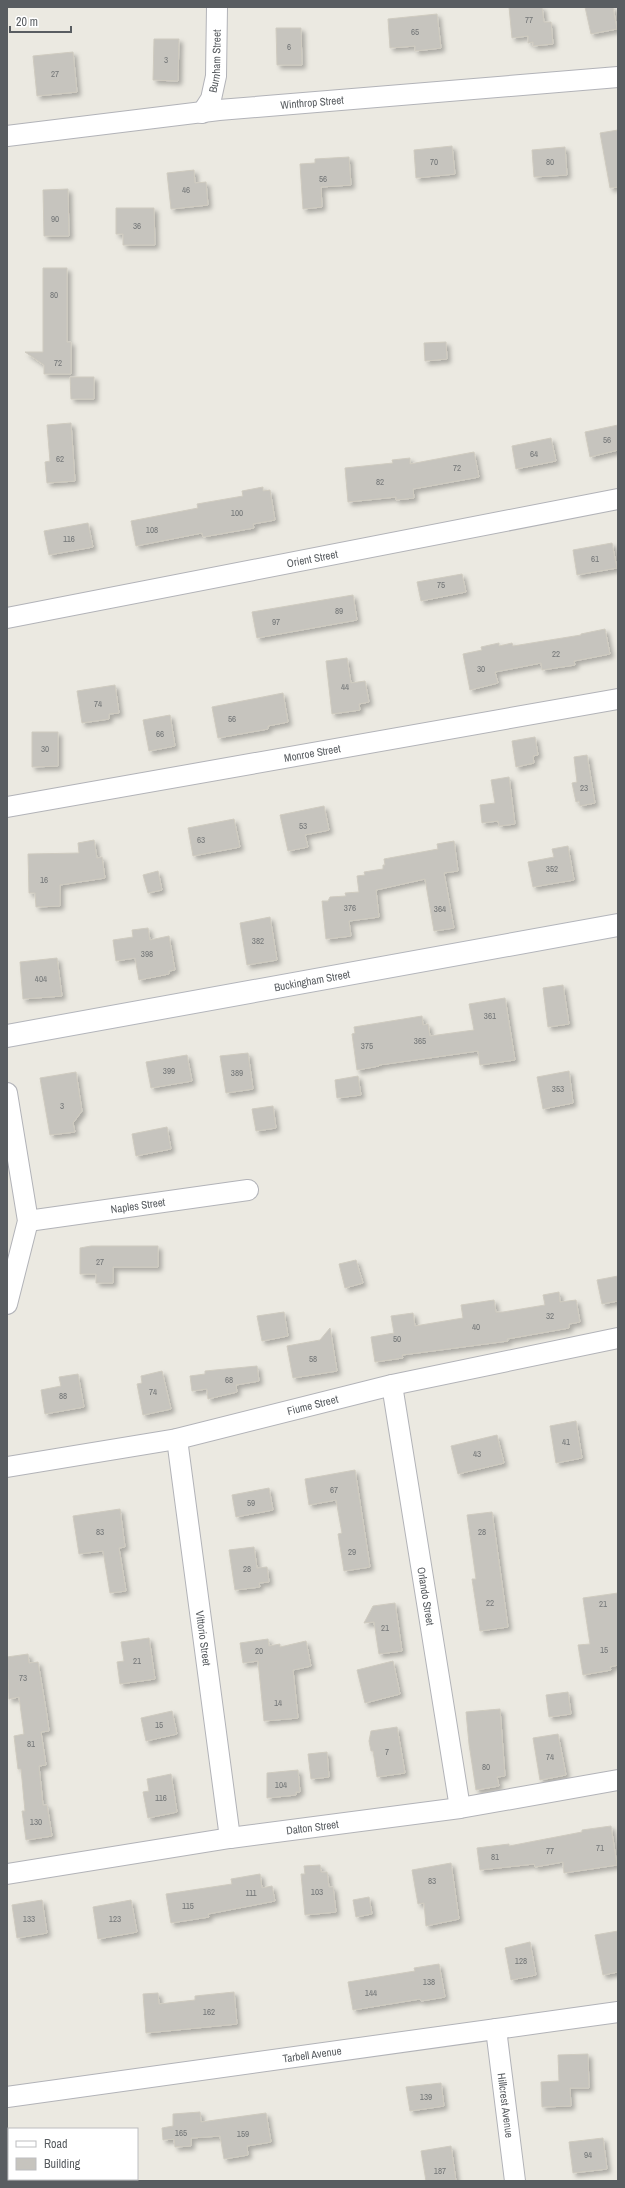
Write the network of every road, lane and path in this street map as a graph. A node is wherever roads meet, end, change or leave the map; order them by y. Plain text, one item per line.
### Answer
1 (218, 7) edge
2 (618, 77) edge
3 (202, 112) junction
4 (7, 136) edge
5 (618, 499) edge
6 (7, 618) edge
7 (618, 699) edge
8 (7, 807) edge
9 (618, 925) edge
10 (7, 1036) edge
11 (7, 1093) edge
12 (248, 1190) dead end
13 (28, 1221) junction
14 (7, 1304) edge
15 (618, 1338) edge
16 (392, 1385) junction
17 (177, 1439) junction
18 (7, 1467) edge
19 (618, 1780) edge
20 (460, 1808) junction
21 (230, 1838) junction
22 (7, 1874) edge
23 (618, 2012) edge
24 (496, 2029) junction
25 (7, 2097) edge
26 (516, 2181) edge

1 - 3 street, Burnham Street
2 - 3 street, Winthrop Street
3 - 4 street, Winthrop Street
5 - 6 street, Orient Street
7 - 8 street, Monroe Street
9 - 10 main road, Buckingham Street
11 - 13 street
12 - 13 street, Naples Street
13 - 14 street
15 - 16 street, Fiume Street
16 - 17 street, Fiume Street
16 - 20 street, Orlando Street
17 - 18 street, Fiume Street
17 - 21 street, Vittorio Street
19 - 20 street, Dalton Street
20 - 21 street, Dalton Street
21 - 22 street, Dalton Street
23 - 24 street, Tarbell Avenue
24 - 25 street, Tarbell Avenue
24 - 26 street, Hillcrest Avenue

